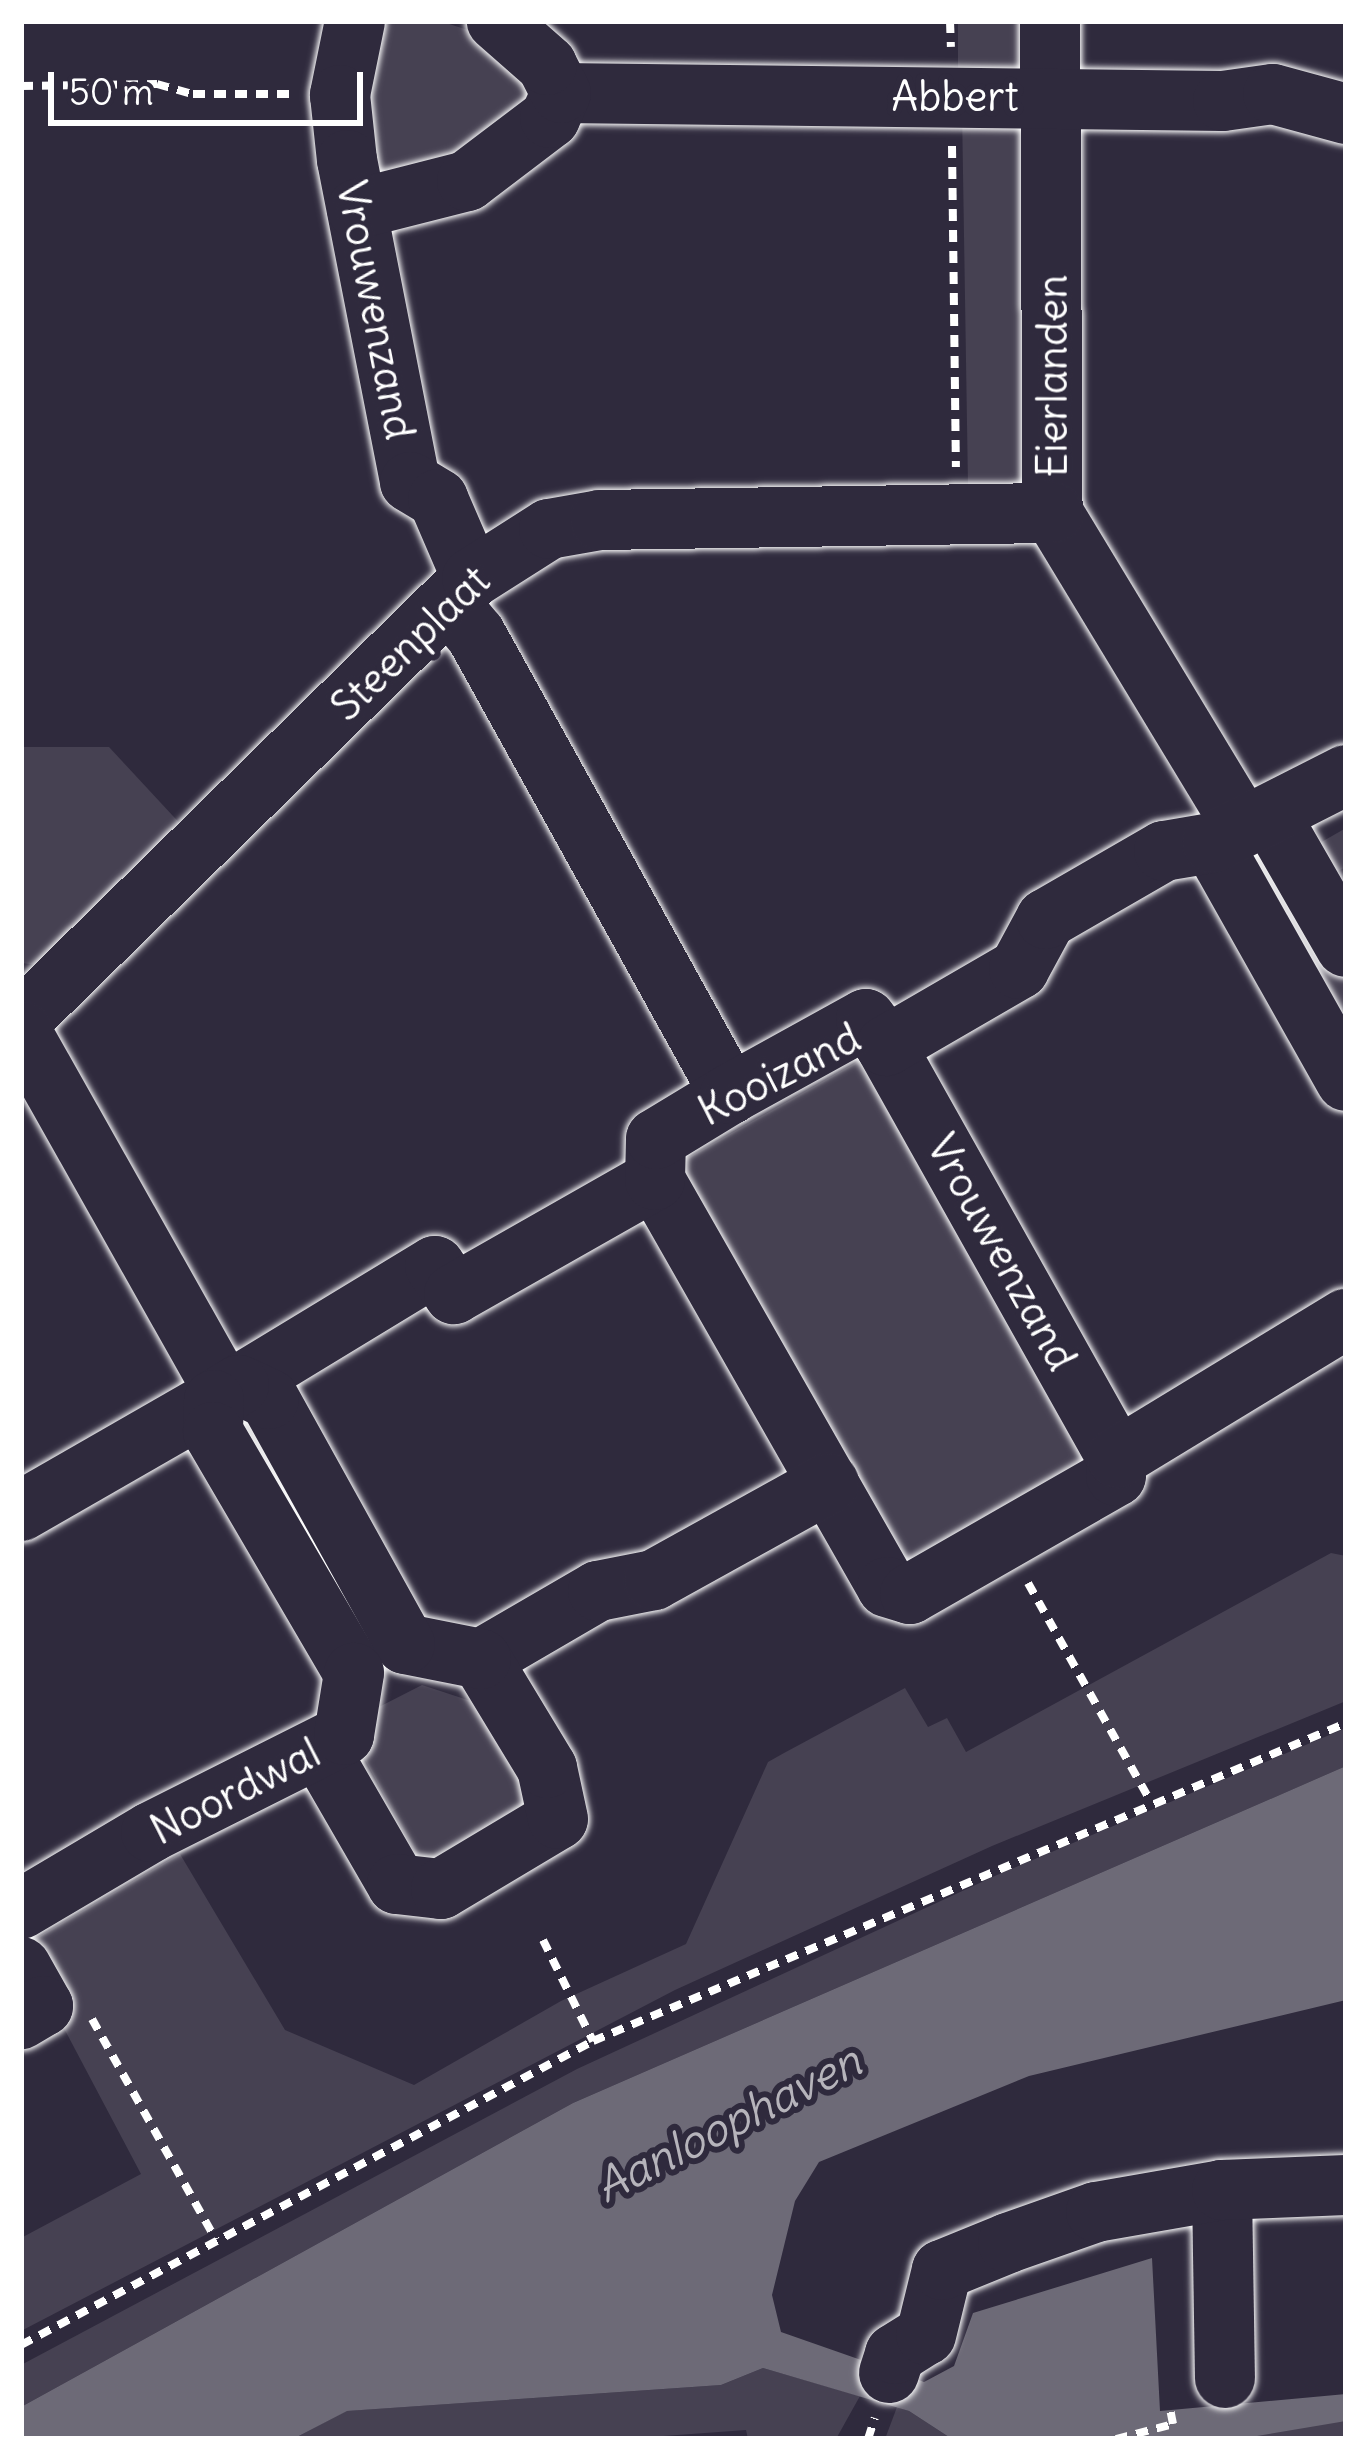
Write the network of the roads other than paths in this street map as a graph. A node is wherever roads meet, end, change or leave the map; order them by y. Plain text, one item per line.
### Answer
1 (355, 21) edge
2 (497, 21) edge
3 (1050, 21) edge
4 (561, 93) junction
5 (1050, 96) junction
6 (1346, 114) edge
7 (358, 209) junction
8 (1053, 512) junction
9 (461, 591) junction
10 (1346, 775) edge
11 (1241, 827) junction
12 (1346, 947) edge
13 (886, 1046) junction
14 (27, 1052) edge
15 (1346, 1081) edge
16 (730, 1094) junction
17 (656, 1180) junction
18 (1346, 1319) edge
19 (226, 1393) junction
20 (1117, 1458) junction
21 (830, 1484) junction
22 (21, 1511) edge
23 (380, 1658) junction
24 (481, 1659) junction
25 (320, 1749) junction
26 (21, 1909) edge
27 (1346, 2185) edge
28 (1222, 2190) junction
29 (890, 2373) dead end
30 (1225, 2378) dead end

1 - 7 street, Vrouwenzand
2 - 4 street
3 - 5 street, Eierlanden
4 - 5 street, Abbert
4 - 7 street
5 - 6 street, Abbert
5 - 8 street, Eierlanden
7 - 9 street, Vrouwenzand
8 - 9 street, Steenplaat
8 - 11 street, Eierlanden
9 - 14 street, Steenplaat
9 - 16 street, Vrouwenzand
10 - 11 street, Kooizand
11 - 12 street, Eierlanden
11 - 13 street, Kooizand
11 - 15 street, Eierlanden
13 - 16 street, Kooizand
13 - 20 street, Vrouwenzand
14 - 19 street
16 - 17 street, Kooizand
17 - 19 street
17 - 21 street
18 - 20 street
19 - 22 street
19 - 23 street
20 - 21 street
21 - 24 street
23 - 24 street
23 - 25 street, Noordwal
24 - 25 street
25 - 26 street, Noordwal
27 - 28 street
28 - 29 street
28 - 30 street

